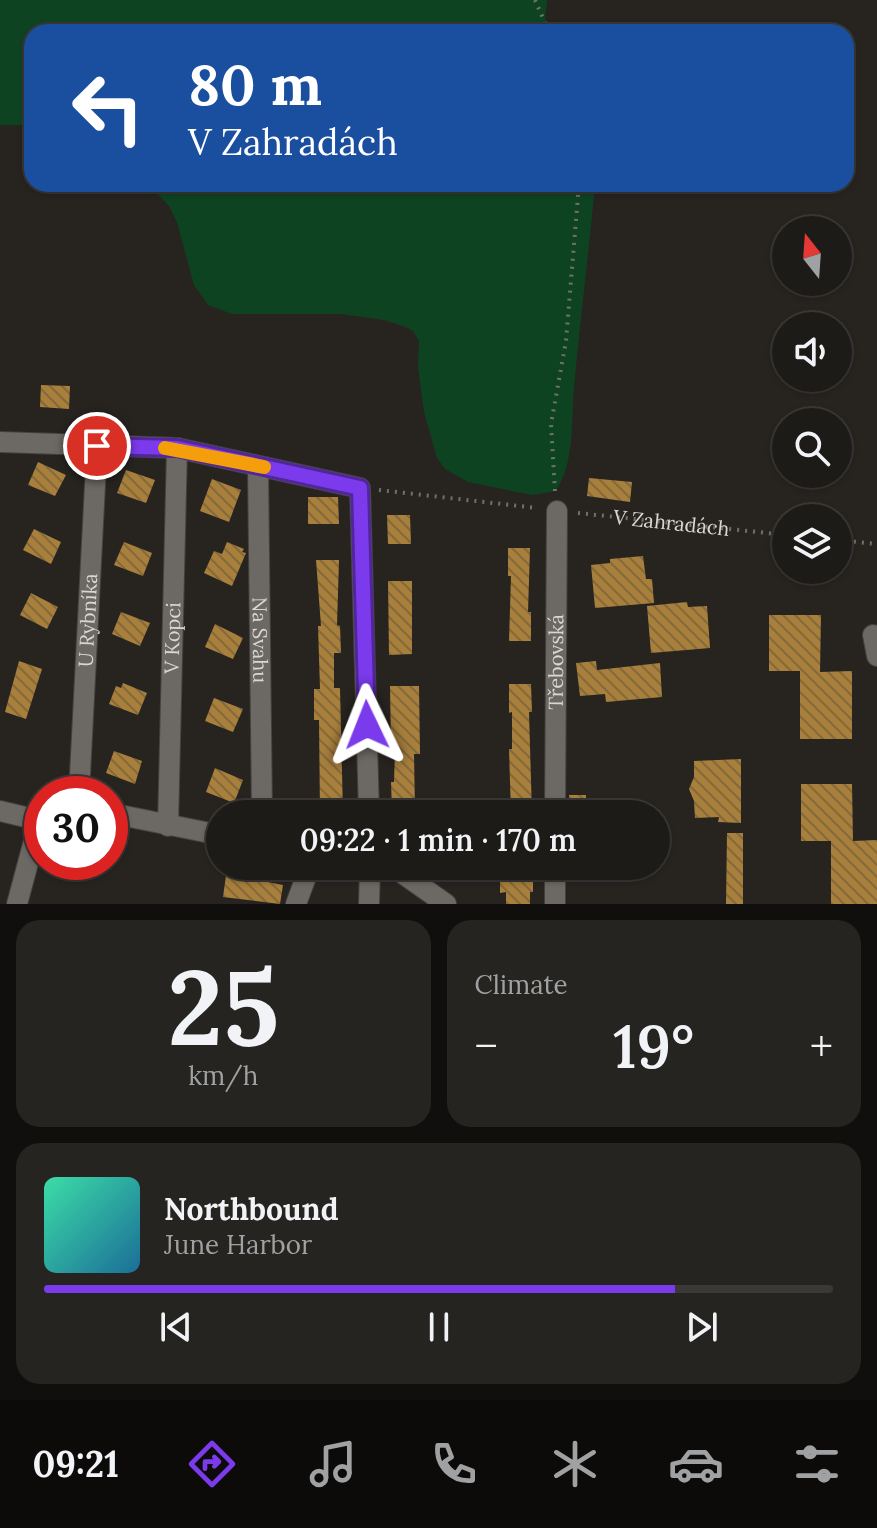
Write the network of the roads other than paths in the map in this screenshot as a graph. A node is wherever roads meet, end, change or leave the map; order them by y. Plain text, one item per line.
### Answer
1 (0, 442) edge
2 (97, 446) junction
3 (177, 448) junction
4 (258, 466) junction
5 (557, 511) road end
6 (80, 776) edge
7 (262, 800) edge
8 (369, 800) edge
9 (555, 800) edge
10 (0, 811) edge
11 (24, 817) edge
12 (128, 817) edge
13 (168, 826) junction
14 (206, 833) edge
15 (24, 880) edge
16 (305, 880) edge
17 (370, 880) edge
18 (412, 880) edge
19 (555, 880) edge
20 (17, 904) edge
21 (296, 904) edge
22 (369, 904) edge
23 (446, 904) edge
24 (555, 904) edge

1 - 2 street
2 - 3 street
2 - 6 street, U Rybníka
3 - 4 street
3 - 13 street, V Kopci
4 - 7 street, Na Svahu
4 - 8 street
5 - 9 street, Třebovská
10 - 11 street
12 - 13 street
13 - 14 street
15 - 20 street
16 - 21 street
17 - 22 street
18 - 23 street
19 - 24 street

